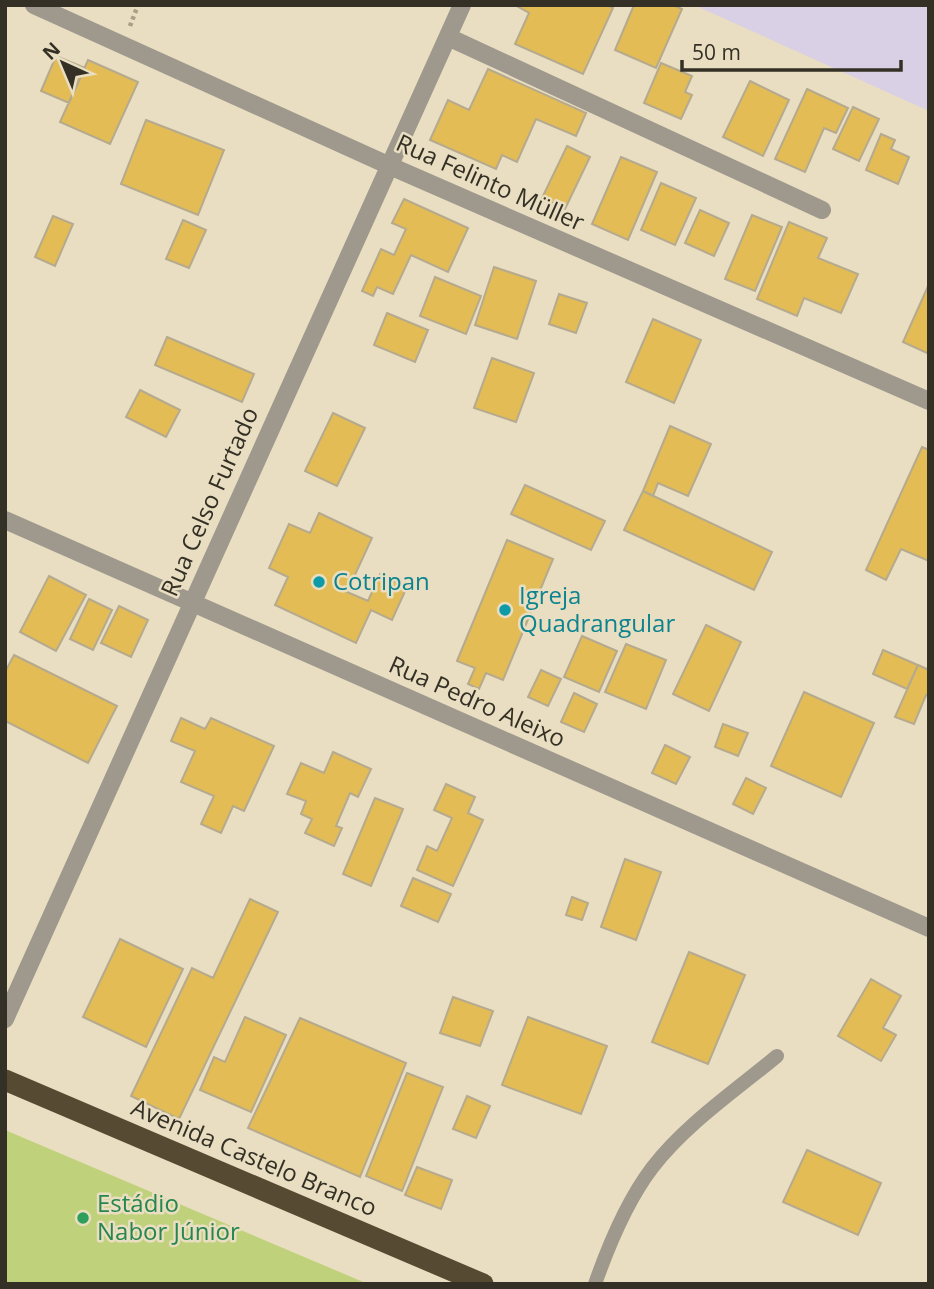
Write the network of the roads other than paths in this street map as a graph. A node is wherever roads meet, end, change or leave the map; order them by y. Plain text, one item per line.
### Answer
1 (33, 5) edge
2 (462, 5) edge
3 (448, 37) junction
4 (390, 166) junction
5 (822, 210) dead end
6 (929, 401) edge
7 (5, 520) edge
8 (191, 603) junction
9 (929, 928) edge
10 (5, 1019) edge
11 (777, 1056) dead end
12 (5, 1080) edge
13 (483, 1284) edge
14 (595, 1284) edge

1 - 4 street, Rua Felinto Müller
2 - 3 street, Rua Celso Furtado
3 - 4 street, Rua Celso Furtado
3 - 5 street
4 - 6 street, Rua Felinto Müller
4 - 8 street, Rua Celso Furtado
7 - 8 street, Rua Pedro Aleixo
8 - 9 street, Rua Pedro Aleixo
8 - 10 street, Rua Celso Furtado
11 - 14 lane
12 - 13 highway, Avenida Castelo Branco

